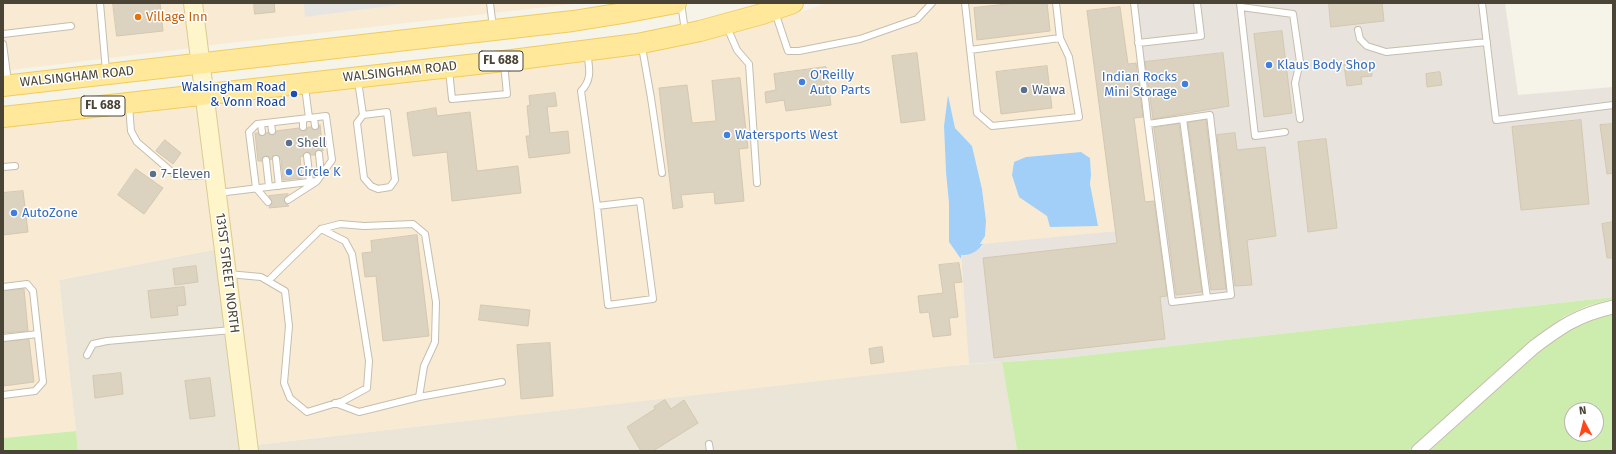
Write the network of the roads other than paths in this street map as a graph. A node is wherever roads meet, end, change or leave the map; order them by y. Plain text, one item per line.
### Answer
1 (100, 3) edge
2 (193, 3) edge
3 (490, 3) edge
4 (676, 3) edge
5 (681, 3) edge
6 (932, 3) edge
7 (965, 3) edge
8 (1056, 3) edge
9 (1134, 3) edge
10 (1197, 3) edge
11 (1482, 3) edge
12 (1241, 5) edge
13 (784, 6) edge
14 (725, 24) junction
15 (71, 26) dead end
16 (493, 30) junction
17 (1358, 30) dead end
18 (3, 34) edge
19 (686, 34) junction
20 (1060, 38) junction
21 (1487, 42) junction
22 (641, 43) junction
23 (1138, 43) junction
24 (3, 44) edge
25 (970, 50) junction
26 (587, 51) junction
27 (504, 61) junction
28 (200, 64) junction
29 (448, 67) junction
30 (106, 74) junction
31 (358, 77) junction
32 (305, 83) junction
33 (6, 85) edge
34 (204, 94) junction
35 (128, 103) junction
36 (1613, 106) edge
37 (363, 115) junction
38 (3, 117) edge
39 (309, 118) junction
40 (1183, 118) junction
41 (1300, 119) dead end
42 (271, 123) junction
43 (261, 124) junction
44 (1148, 124) junction
45 (315, 126) dead end
46 (303, 127) dead end
47 (272, 131) dead end
48 (262, 132) dead end
49 (1285, 132) dead end
50 (319, 154) dead end
51 (307, 156) dead end
52 (276, 159) dead end
53 (266, 160) dead end
54 (15, 166) dead end
55 (3, 167) edge
56 (662, 173) dead end
57 (214, 175) junction
58 (321, 175) junction
59 (317, 181) junction
60 (310, 182) junction
61 (757, 183) dead end
62 (279, 186) junction
63 (269, 187) junction
64 (256, 188) junction
65 (217, 193) junction
66 (288, 200) dead end
67 (268, 202) dead end
68 (597, 206) junction
69 (321, 229) junction
70 (227, 274) junction
71 (268, 281) junction
72 (3, 287) edge
73 (1207, 298) junction
74 (1613, 307) edge
75 (234, 330) junction
76 (38, 334) junction
77 (3, 338) edge
78 (87, 355) dead end
79 (502, 382) dead end
80 (3, 395) edge
81 (419, 397) junction
82 (335, 403) junction
83 (709, 444) dead end
84 (249, 451) edge
85 (710, 451) edge
86 (1418, 451) edge

1 - 30 lane
2 - 28 street, 131ST STREET NORTH
3 - 16 lane
4 - 16 main road, WALSINGHAM ROAD / FL 688
5 - 19 lane
6 - 13 lane
7 - 25 lane
8 - 20 lane
9 - 23 lane
10 - 23 lane
11 - 21 lane
12 - 41 lane
12 - 49 lane
13 - 14 main road, WALSINGHAM ROAD / FL 688
14 - 19 main road, WALSINGHAM ROAD / FL 688
14 - 61 lane
15 - 18 lane
16 - 28 main road, WALSINGHAM ROAD / FL 688
17 - 21 lane
19 - 22 main road, WALSINGHAM ROAD / FL 688
20 - 25 lane
20 - 25 lane
21 - 36 lane
22 - 26 main road, WALSINGHAM ROAD / FL 688
22 - 56 lane
23 - 44 lane
24 - 33 lane
26 - 27 main road, WALSINGHAM ROAD / FL 688
26 - 68 lane
27 - 29 main road, WALSINGHAM ROAD / FL 688
27 - 29 lane
28 - 30 main road, WALSINGHAM ROAD / FL 688
28 - 34 street, 131ST STREET NORTH
29 - 31 main road, WALSINGHAM ROAD / FL 688
30 - 33 main road, WALSINGHAM ROAD / FL 688
31 - 32 main road, WALSINGHAM ROAD / FL 688
31 - 37 lane
32 - 34 main road, WALSINGHAM ROAD / FL 688
32 - 39 lane
34 - 35 main road, WALSINGHAM ROAD / FL 688
34 - 57 street, 131ST STREET NORTH
35 - 38 main road, WALSINGHAM ROAD / FL 688
35 - 57 lane
37 - 37 lane
39 - 42 lane
39 - 45 lane
39 - 46 lane
39 - 58 lane
40 - 44 lane
40 - 73 lane
40 - 73 lane
42 - 43 lane
42 - 47 lane
43 - 48 lane
43 - 64 lane
44 - 73 lane
50 - 58 lane
51 - 60 lane
52 - 62 lane
53 - 63 lane
54 - 55 lane
57 - 65 street, 131ST STREET NORTH
58 - 59 lane
59 - 60 lane
59 - 66 lane
60 - 62 lane
62 - 63 lane
63 - 64 lane
64 - 65 lane
64 - 67 lane
65 - 70 street, 131ST STREET NORTH
68 - 68 lane
69 - 71 lane
69 - 81 lane
69 - 82 lane
70 - 71 lane
70 - 75 street, 131ST STREET NORTH
71 - 82 lane
72 - 76 lane
74 - 86 street
75 - 78 lane
75 - 84 street, 131ST STREET NORTH
76 - 77 lane
76 - 80 lane
79 - 81 lane
81 - 82 lane
83 - 85 lane

